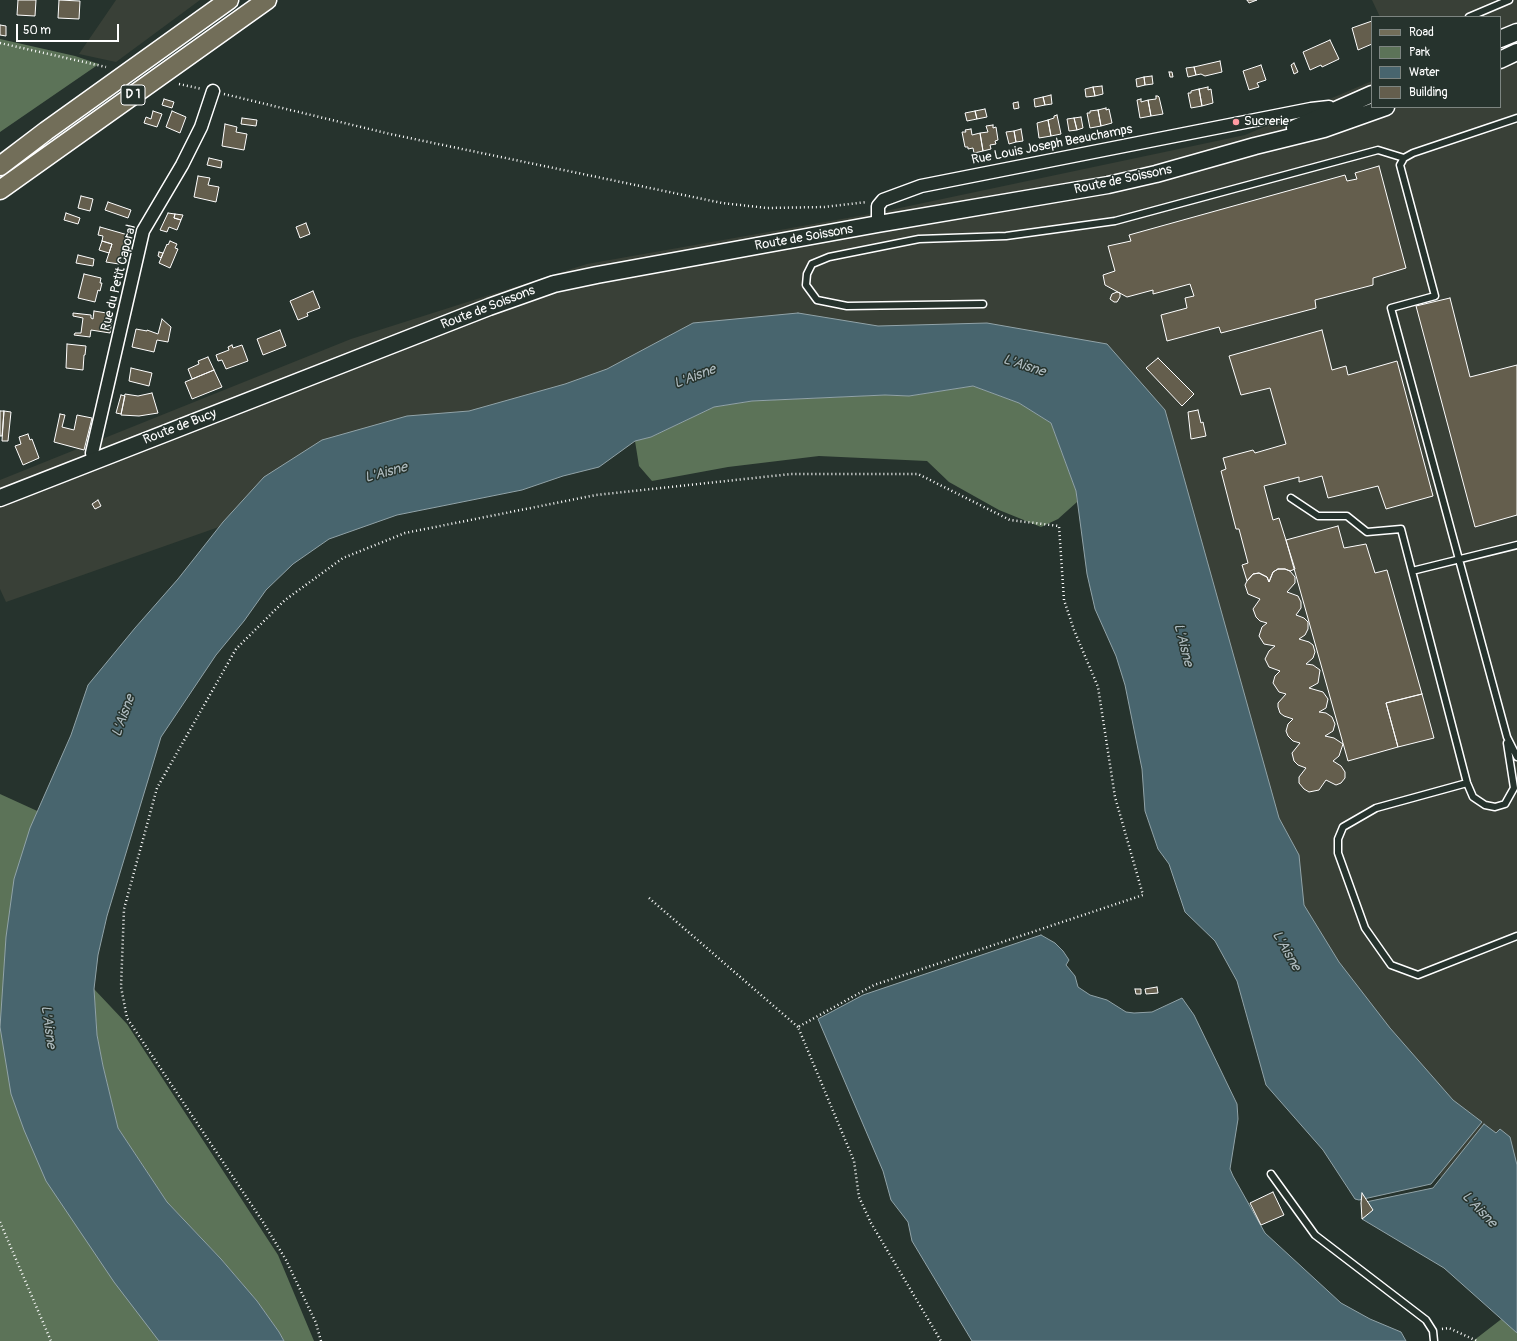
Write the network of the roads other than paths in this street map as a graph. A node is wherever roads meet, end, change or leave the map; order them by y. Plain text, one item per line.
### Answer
1 (229, 0) edge
2 (267, 0) edge
3 (1509, 0) edge
4 (1471, 16) edge
5 (1517, 32) edge
6 (1501, 39) edge
7 (1517, 52) edge
8 (1501, 60) edge
9 (214, 91) road end
10 (1371, 94) edge
11 (1383, 108) edge
12 (1333, 112) junction
13 (1517, 118) edge
14 (1255, 146) junction
15 (1404, 158) junction
16 (0, 166) edge
17 (0, 190) edge
18 (878, 224) junction
19 (983, 304) dead end
20 (361, 357) joint
21 (94, 461) junction
22 (0, 498) edge
23 (1291, 498) dead end
24 (1517, 545) edge
25 (1458, 559) junction
26 (1412, 571) junction
27 (1506, 737) junction
28 (1517, 757) edge
29 (1467, 783) junction
30 (1517, 936) edge
31 (1271, 1174) dead end
32 (1434, 1341) edge

1 - 16 main road, D 1
2 - 17 main road, D 1
3 - 4 lane
5 - 6 main road
7 - 8 main road
9 - 21 street, Rue du Petit Caporal
10 - 12 main road, Route de Soissons
11 - 14 main road, Route de Soissons
12 - 14 main road, Route de Soissons
12 - 18 street, Rue Louis Joseph Beauchamps
13 - 15 lane
14 - 18 main road, Route de Soissons
15 - 19 lane
15 - 25 lane
18 - 20 main road, Route de Soissons
20 - 21 main road, Route de Bucy
21 - 22 main road, Route de Bucy
23 - 26 lane
24 - 25 lane
25 - 26 lane
25 - 27 lane
26 - 29 lane
27 - 28 lane
27 - 29 lane
29 - 30 lane
31 - 32 lane

